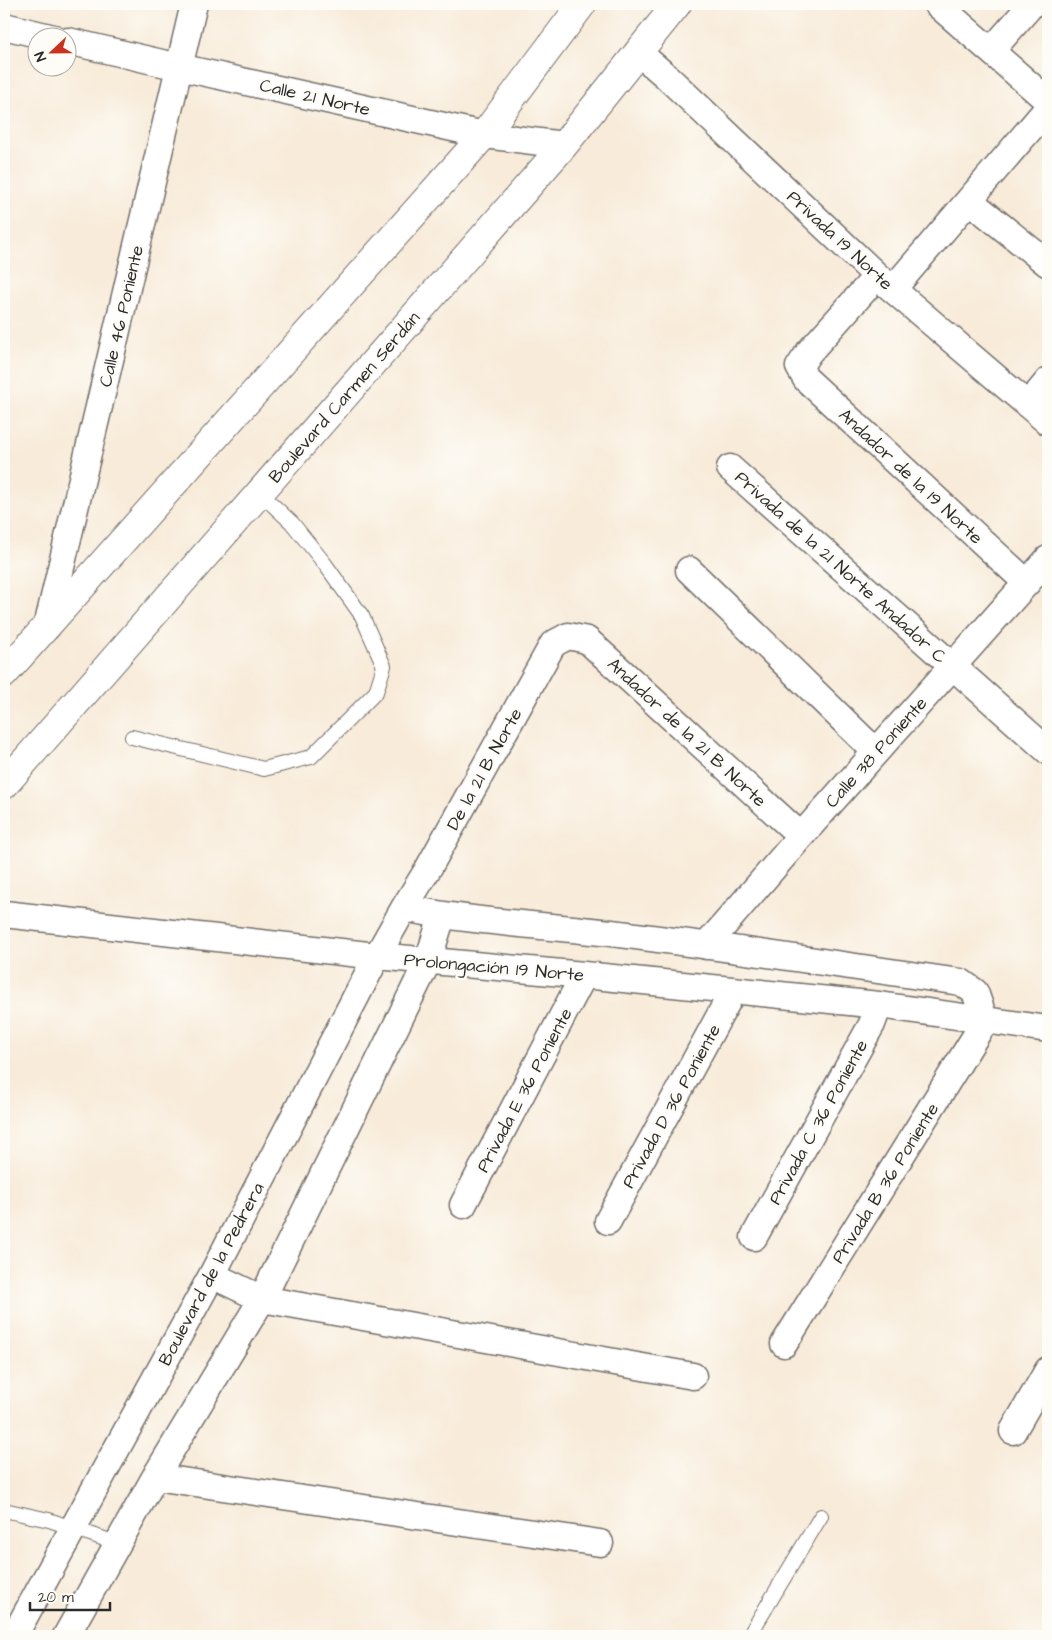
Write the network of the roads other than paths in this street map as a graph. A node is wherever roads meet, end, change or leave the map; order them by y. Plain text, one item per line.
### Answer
1 (194, 4) edge
2 (582, 4) edge
3 (677, 4) edge
4 (937, 4) edge
5 (1032, 4) edge
6 (4, 26) edge
7 (28, 32) edge
8 (78, 43) edge
9 (991, 51) junction
10 (638, 52) junction
11 (179, 67) junction
12 (1048, 101) edge
13 (1048, 108) edge
14 (484, 135) junction
15 (564, 145) junction
16 (970, 201) junction
17 (1048, 264) edge
18 (885, 283) junction
19 (1048, 381) edge
20 (1028, 405) junction
21 (1048, 422) edge
22 (730, 468) dead end
23 (260, 493) junction
24 (1048, 559) edge
25 (689, 570) dead end
26 (1027, 583) junction
27 (47, 627) junction
28 (568, 636) joint
29 (953, 666) junction
30 (4, 674) edge
31 (132, 736) dead end
32 (876, 752) junction
33 (1048, 752) edge
34 (4, 785) edge
35 (801, 836) junction
36 (404, 908) junction
37 (4, 914) edge
38 (442, 916) junction
39 (706, 946) junction
40 (377, 956) junction
41 (428, 961) junction
42 (584, 975) junction
43 (733, 991) junction
44 (879, 1005) junction
45 (985, 1021) junction
46 (1048, 1029) edge
47 (463, 1205) dead end
48 (608, 1221) dead end
49 (754, 1237) dead end
50 (212, 1275) junction
51 (262, 1299) junction
52 (784, 1344) dead end
53 (1048, 1370) edge
54 (693, 1376) dead end
55 (1013, 1430) dead end
56 (155, 1477) junction
57 (4, 1510) edge
58 (821, 1516) dead end
59 (74, 1528) junction
60 (600, 1543) dead end
61 (119, 1544) junction
62 (14, 1636) edge
63 (66, 1636) edge
64 (749, 1636) edge

1 - 11 street, Calle 46 Poniente
2 - 14 main road
3 - 10 main road, Boulevard Carmen Serdán
4 - 9 street
5 - 9 street
6 - 7 street
8 - 11 street, Calle 21 Norte
9 - 12 street
10 - 15 main road, Boulevard Carmen Serdán
10 - 18 street, Privada 19 Norte
11 - 14 street, Calle 21 Norte
11 - 27 street, Calle 46 Poniente
13 - 16 street
14 - 15 street, Calle 21 Norte
14 - 27 main road
15 - 23 main road, Boulevard Carmen Serdán
16 - 17 street
16 - 18 street
18 - 20 street, Privada 19 Norte
18 - 26 street, Andador de la 19 Norte
19 - 20 street
20 - 21 street, Privada 19 Norte
22 - 29 street, Privada de la 21 Norte Andador C
23 - 31 lane
23 - 34 main road, Boulevard Carmen Serdán
24 - 26 street, Calle 38 Poniente
25 - 32 street
26 - 29 street, Calle 38 Poniente
27 - 30 main road
28 - 35 street, Andador de la 21 B Norte
28 - 36 street, De la 21 B Norte
29 - 32 street, Calle 38 Poniente
29 - 33 street
32 - 35 street, Calle 38 Poniente
35 - 39 street, Calle 38 Poniente
36 - 38 street
36 - 40 street, Boulevard de la Pedrera
37 - 40 street, Prolongación 19 Norte
38 - 39 street
38 - 41 street
39 - 45 street
40 - 41 street, Prolongación 19 Norte
40 - 50 street, Boulevard de la Pedrera
41 - 42 street, Prolongación 19 Norte
41 - 51 street
42 - 43 street, Prolongación 19 Norte
42 - 47 street, Privada E 36 Poniente
43 - 44 street, Prolongación 19 Norte
43 - 48 street, Privada D 36 Poniente
44 - 45 street, Prolongación 19 Norte
44 - 49 street, Privada C 36 Poniente
45 - 46 street, Prolongación 19 Norte
45 - 52 street, Privada B 36 Poniente
50 - 51 street
50 - 59 street, Boulevard de la Pedrera
51 - 54 street
51 - 56 street
53 - 55 street
56 - 60 street
56 - 61 street
57 - 59 lane
58 - 64 lane
59 - 61 lane
59 - 62 street, Boulevard de la Pedrera
61 - 63 street

